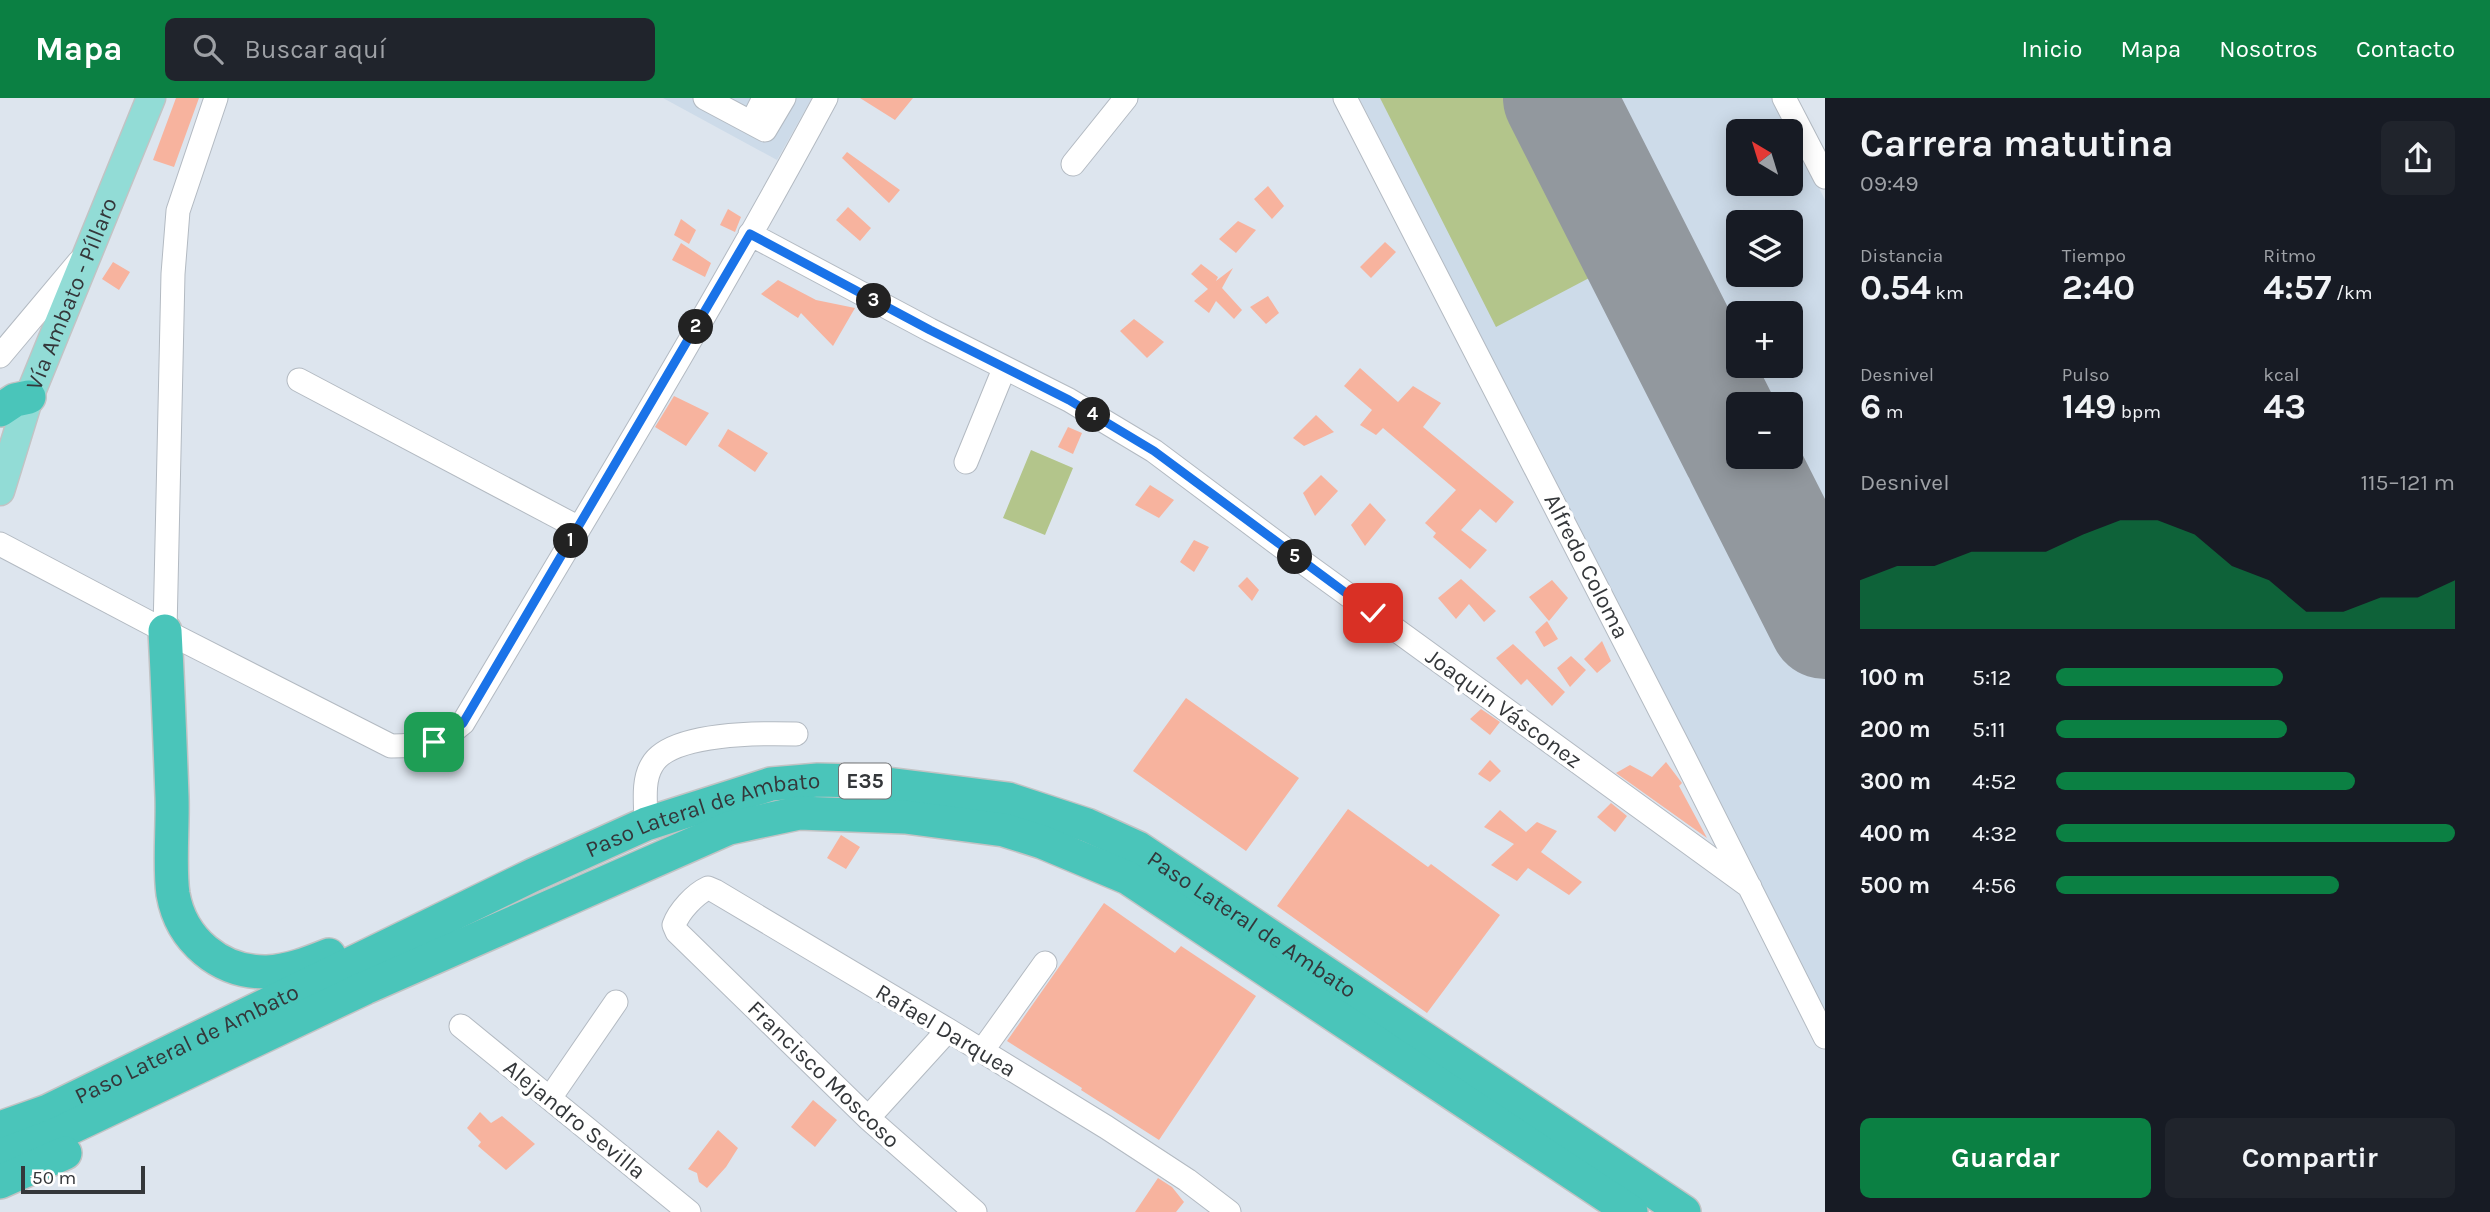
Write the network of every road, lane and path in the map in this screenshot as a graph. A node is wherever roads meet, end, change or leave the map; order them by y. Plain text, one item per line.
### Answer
1 (150, 98) edge
2 (215, 98) edge
3 (705, 98) edge
4 (764, 98) edge
5 (784, 98) edge
6 (826, 98) edge
7 (1126, 98) edge
8 (1345, 98) edge
9 (1784, 98) edge
10 (759, 126) junction
11 (799, 149) junction
12 (1073, 164) dead end
13 (1825, 177) edge
14 (750, 234) junction
15 (92, 248) junction
16 (0, 356) edge
17 (1004, 369) junction
18 (299, 380) dead end
19 (15, 404) edge
20 (966, 462) dead end
21 (0, 491) edge
22 (579, 528) junction
23 (0, 544) edge
24 (165, 631) junction
25 (796, 734) dead end
26 (646, 824) junction
27 (533, 875) junction
28 (1750, 887) junction
29 (677, 932) joint
30 (1045, 963) dead end
31 (365, 988) junction
32 (616, 1002) dead end
33 (461, 1026) dead end
34 (948, 1030) junction
35 (1825, 1037) edge
36 (982, 1051) junction
37 (550, 1098) junction
38 (868, 1118) junction
39 (0, 1128) edge
40 (1537, 1132) junction
41 (0, 1156) edge
42 (0, 1182) edge
43 (689, 1212) edge
44 (975, 1212) edge
45 (1229, 1212) edge
46 (1632, 1212) edge
47 (1684, 1212) edge

1 - 15 main road, Vía Ambato - Píllaro
2 - 24 street
3 - 10 street
4 - 10 street
5 - 10 street
6 - 11 street
7 - 12 street
8 - 28 street, Alfredo Coloma
9 - 13 street
10 - 11 street
11 - 14 street
14 - 17 street, Joaquin Vásconez
14 - 22 street
15 - 16 street
15 - 19 main road, Vía Ambato - Píllaro
17 - 20 street
17 - 28 street, Joaquin Vásconez
18 - 22 street
19 - 21 main road, Vía Ambato - Píllaro
22 - 24 street
23 - 24 street
24 - 27 highway
25 - 26 street
26 - 27 highway, Paso Lateral de Ambato / E35
26 - 40 highway, Paso Lateral de Ambato / E35
27 - 39 highway, Paso Lateral de Ambato / E35
28 - 35 street, Alfredo Coloma
29 - 34 street, Rafael Darquea
29 - 38 street, Francisco Moscoso
30 - 36 street
31 - 40 highway, Paso Lateral de Ambato / E35
31 - 41 highway, Paso Lateral de Ambato / E35
31 - 42 highway
32 - 37 street
33 - 37 street, Alejandro Sevilla
34 - 36 street, Rafael Darquea
34 - 38 street
36 - 45 street, Rafael Darquea
37 - 43 street, Alejandro Sevilla
38 - 44 street, Francisco Moscoso
40 - 46 highway, Paso Lateral de Ambato / E35
40 - 47 highway, Paso Lateral de Ambato / E35

